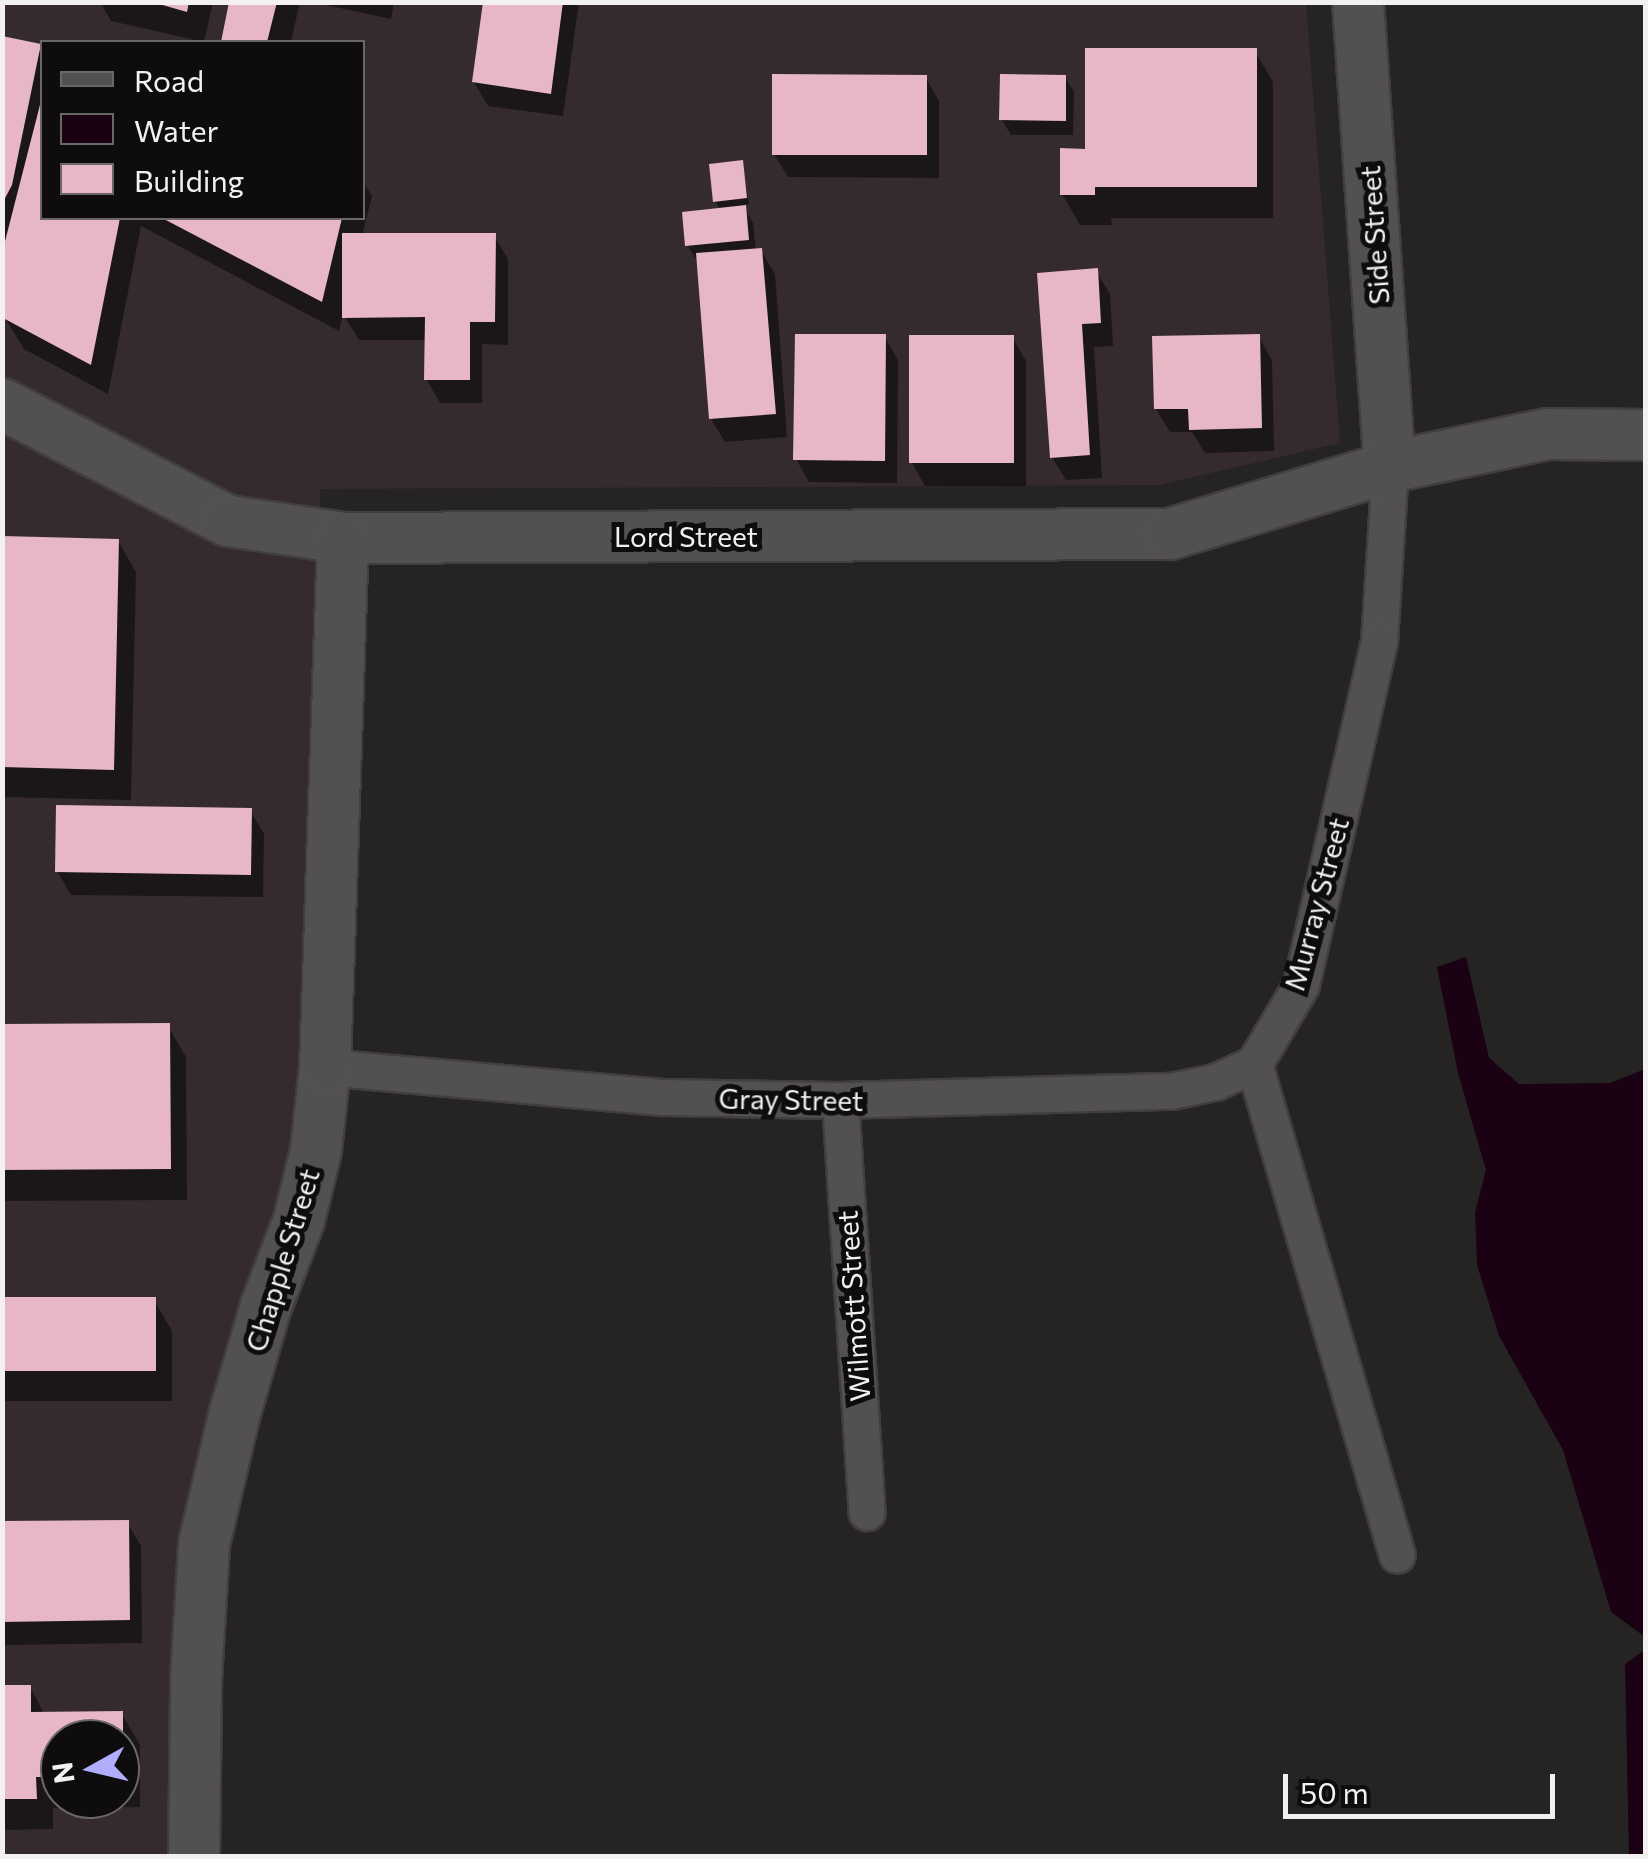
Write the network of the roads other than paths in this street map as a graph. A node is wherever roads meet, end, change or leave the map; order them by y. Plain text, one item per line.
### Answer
1 (1358, 2) edge
2 (2, 404) edge
3 (1646, 435) edge
4 (1390, 467) junction
5 (343, 538) junction
6 (1254, 1064) junction
7 (325, 1067) junction
8 (840, 1100) junction
9 (867, 1512) dead end
10 (1397, 1555) dead end
11 (194, 1856) edge

1 - 4 street, Side Street
2 - 5 street, Lord Street
3 - 4 street, Lord Street
4 - 5 street, Lord Street
4 - 6 street, Murray Street
5 - 7 street, Chapple Street
6 - 8 street, Gray Street
6 - 10 street
7 - 8 street, Gray Street
7 - 11 street, Chapple Street
8 - 9 street, Wilmott Street

